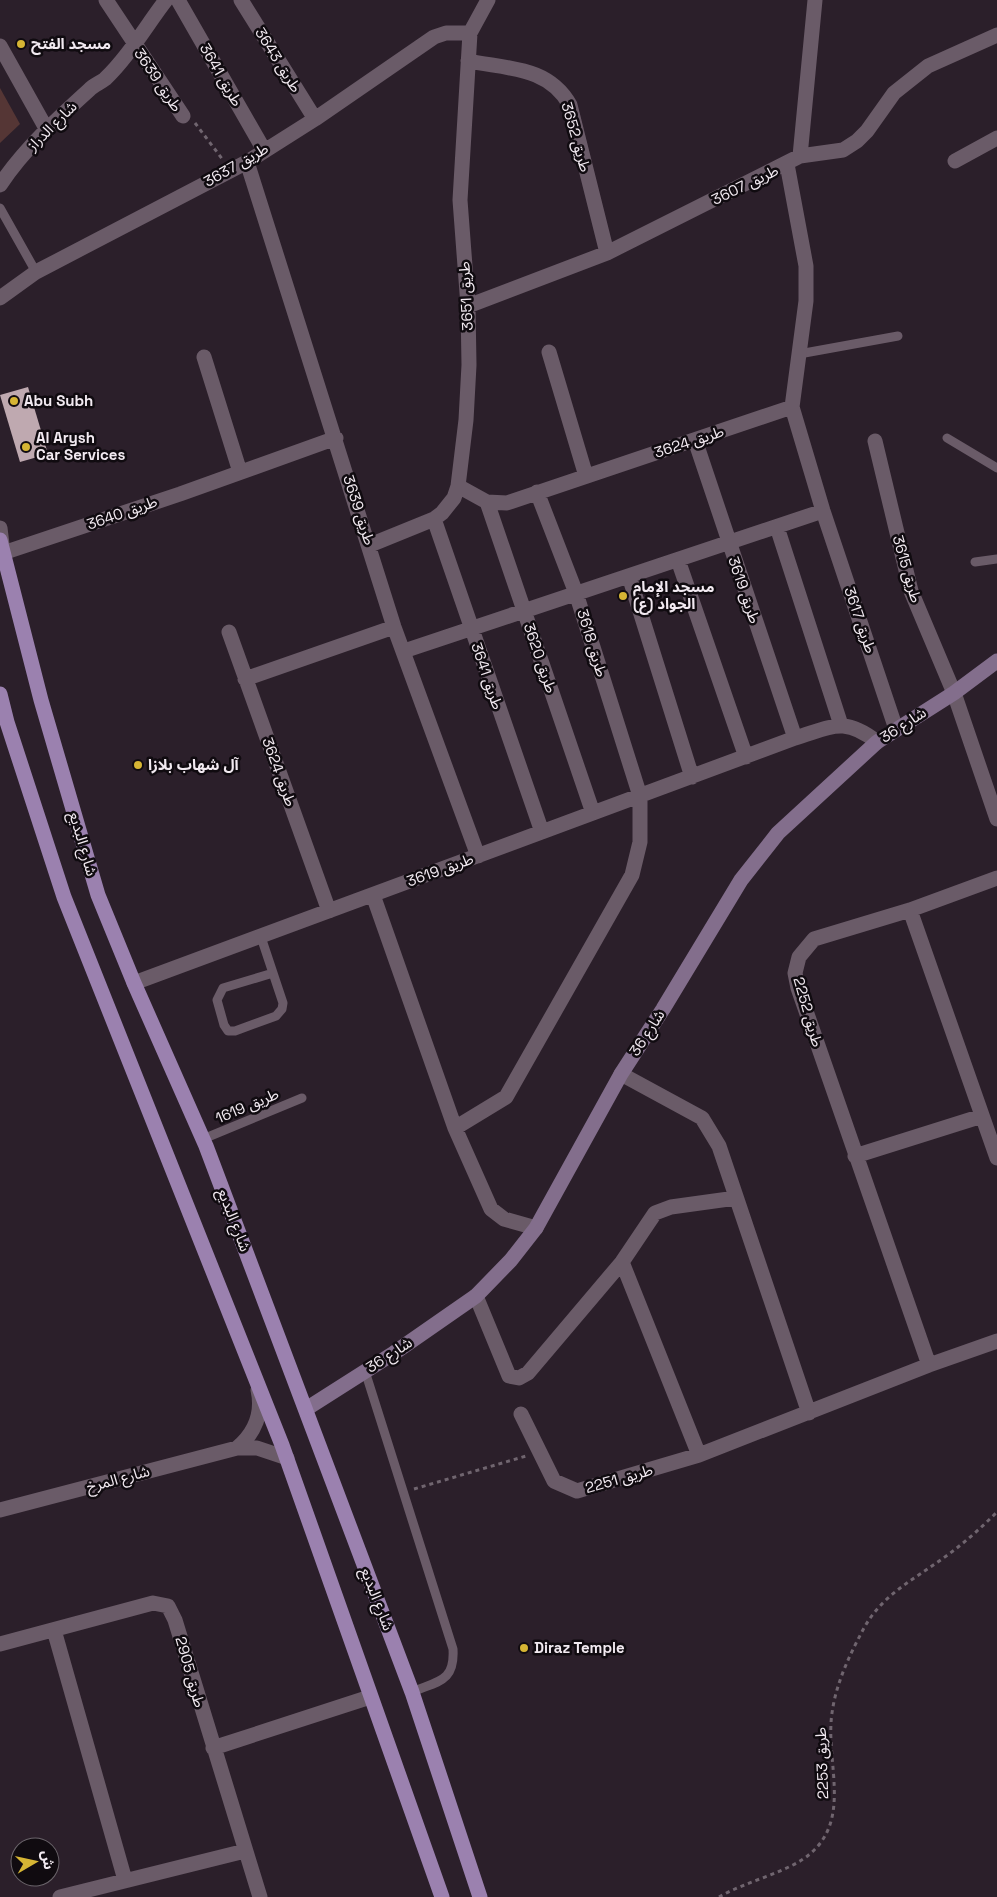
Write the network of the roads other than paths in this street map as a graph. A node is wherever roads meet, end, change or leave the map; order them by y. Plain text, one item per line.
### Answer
1 (106, 0) edge
2 (166, 0) edge
3 (178, 0) edge
4 (241, 0) edge
5 (488, 0) edge
6 (816, 0) edge
7 (470, 33) junction
8 (997, 35) edge
9 (133, 43) junction
10 (0, 46) edge
11 (468, 61) junction
12 (183, 116) road end
13 (315, 119) junction
14 (47, 130) junction
15 (997, 138) edge
16 (264, 150) junction
17 (800, 156) junction
18 (955, 161) dead end
19 (247, 162) junction
20 (787, 164) junction
21 (6, 168) edge
22 (0, 185) edge
23 (0, 208) edge
24 (607, 253) junction
25 (36, 272) junction
26 (0, 298) edge
27 (468, 306) junction
28 (898, 336) dead end
29 (549, 352) dead end
30 (799, 354) junction
31 (204, 358) dead end
32 (792, 407) junction
33 (336, 438) junction
34 (947, 438) dead end
35 (695, 440) junction
36 (875, 441) dead end
37 (997, 468) edge
38 (240, 472) junction
39 (586, 476) junction
40 (458, 486) junction
41 (537, 492) junction
42 (487, 502) junction
43 (823, 511) junction
44 (434, 520) junction
45 (777, 527) junction
46 (0, 528) edge
47 (728, 543) junction
48 (370, 545) junction
49 (2, 546) edge
50 (997, 559) edge
51 (678, 560) junction
52 (975, 562) dead end
53 (629, 576) junction
54 (576, 593) junction
55 (524, 611) junction
56 (394, 627) junction
57 (471, 628) junction
58 (229, 632) dead end
59 (404, 651) junction
60 (997, 661) edge
61 (245, 679) junction
62 (954, 693) junction
63 (0, 694) edge
64 (3, 723) edge
65 (841, 724) junction
66 (896, 728) junction
67 (795, 738) junction
68 (877, 742) junction
69 (746, 757) junction
70 (692, 777) junction
71 (640, 796) junction
72 (593, 813) junction
73 (997, 819) edge
74 (542, 832) junction
75 (478, 856) junction
76 (997, 878) edge
77 (373, 895) junction
78 (910, 910) junction
79 (329, 911) junction
80 (261, 937) junction
81 (273, 973) junction
82 (134, 983) junction
83 (621, 1074) junction
84 (302, 1098) dead end
85 (982, 1116) junction
86 (455, 1128) junction
87 (203, 1139) junction
88 (855, 1156) junction
89 (997, 1158) edge
90 (736, 1198) junction
91 (536, 1228) junction
92 (622, 1262) junction
93 (476, 1296) junction
94 (997, 1341) edge
95 (929, 1365) junction
96 (365, 1371) junction
97 (257, 1387) junction
98 (306, 1409) junction
99 (809, 1413) junction
100 (520, 1414) dead end
101 (236, 1448) junction
102 (699, 1455) junction
103 (287, 1458) junction
104 (0, 1510) edge
105 (54, 1630) junction
106 (0, 1644) edge
107 (412, 1692) junction
108 (370, 1697) junction
109 (213, 1748) junction
110 (245, 1851) junction
111 (125, 1880) junction
112 (60, 1897) edge
113 (260, 1897) edge
114 (442, 1897) edge
115 (480, 1897) edge

1 - 9 street, طريق 3639
2 - 9 street, شارع الدراز
3 - 16 street, طريق 3641
4 - 13 street, طريق 3643
5 - 7 street, طريق 3651
6 - 17 street
7 - 11 street, طريق 3651
7 - 13 street, طريق 3637
8 - 17 street, طريق 3607
9 - 12 street, طريق 3639
9 - 14 street, شارع الدراز
10 - 14 street
11 - 24 street, طريق 3652
11 - 27 street, طريق 3651
13 - 16 street, طريق 3637
14 - 21 street, شارع الدراز
15 - 18 street
16 - 19 street, طريق 3637
17 - 20 street, طريق 3607
19 - 25 street, طريق 3637
19 - 33 street, طريق 3639
20 - 24 street, طريق 3607
20 - 30 street
21 - 22 street, شارع الدراز
23 - 25 lane
24 - 27 street, طريق 3607
25 - 26 street, طريق 3637
27 - 40 street, طريق 3651
28 - 30 lane
29 - 39 street
30 - 32 street
31 - 38 street
32 - 35 street, طريق 3624
32 - 43 street, طريق 3617
33 - 38 street, طريق 3640
33 - 48 street, طريق 3639
34 - 37 lane
35 - 39 street, طريق 3624
35 - 47 street, طريق 3619
36 - 62 street, طريق 3615
38 - 49 street, طريق 3640
39 - 41 street, طريق 3624
40 - 42 street
40 - 44 street, طريق 3651
41 - 42 street, طريق 3624
41 - 54 street, طريق 3618
42 - 55 street, طريق 3620
43 - 45 street
43 - 66 street, طريق 3617
44 - 48 street, طريق 3651
44 - 57 street, طريق 3641
45 - 47 street
45 - 65 street
46 - 49 street
47 - 51 street
47 - 67 street, طريق 3619
48 - 56 street, طريق 3639
49 - 82 main road, شارع البديع
50 - 52 lane
51 - 53 street
51 - 69 street
53 - 54 street
53 - 70 street
54 - 55 street
54 - 71 street, طريق 3618
55 - 57 street
55 - 72 street, طريق 3620
56 - 59 street, طريق 3639
56 - 61 street
57 - 59 street
57 - 74 street, طريق 3641
58 - 61 street, طريق 3624
59 - 75 street, طريق 3639
60 - 62 street, شارع 36
61 - 79 street, طريق 3624
62 - 66 street, شارع 36
62 - 73 street, طريق 3615
63 - 64 main road
64 - 97 main road
65 - 67 street, طريق 3619
65 - 68 street
66 - 68 street, شارع 36
67 - 69 street, طريق 3619
68 - 83 street, شارع 36
69 - 70 street, طريق 3619
70 - 71 street, طريق 3619
71 - 72 street, طريق 3619
71 - 86 street, طريق 3618
72 - 74 street, طريق 3619
74 - 75 street, طريق 3619
75 - 77 street, طريق 3619
76 - 78 street, طريق 2252
77 - 79 street, طريق 3619
77 - 86 street
78 - 85 street
78 - 88 street, طريق 2252
79 - 80 street, طريق 3619
80 - 81 lane
80 - 82 street, طريق 3619
81 - 81 lane
82 - 87 main road, شارع البديع
83 - 90 street
83 - 91 street, شارع 36
84 - 87 lane, طريق 1619
85 - 88 street
85 - 89 street
86 - 91 street
87 - 98 main road, شارع البديع
88 - 95 street, طريق 2252
90 - 92 street
90 - 99 street
91 - 93 street, شارع 36
92 - 93 street
92 - 102 street
93 - 96 street, شارع 36
94 - 95 street, طريق 2251
95 - 99 street, طريق 2251
96 - 98 street, شارع 36
96 - 107 lane
97 - 101 street
97 - 103 main road
98 - 107 main road, شارع البديع
99 - 102 street, طريق 2251
100 - 102 street, طريق 2251
101 - 103 street, شارع المرخ
101 - 104 street, شارع المرخ
103 - 108 main road
105 - 106 street, طريق 2905
105 - 109 street, طريق 2905
105 - 111 street
107 - 115 main road, شارع البديع
108 - 109 street
108 - 114 main road
109 - 110 street, طريق 2905
110 - 111 street
110 - 113 street, طريق 2905
111 - 112 street

